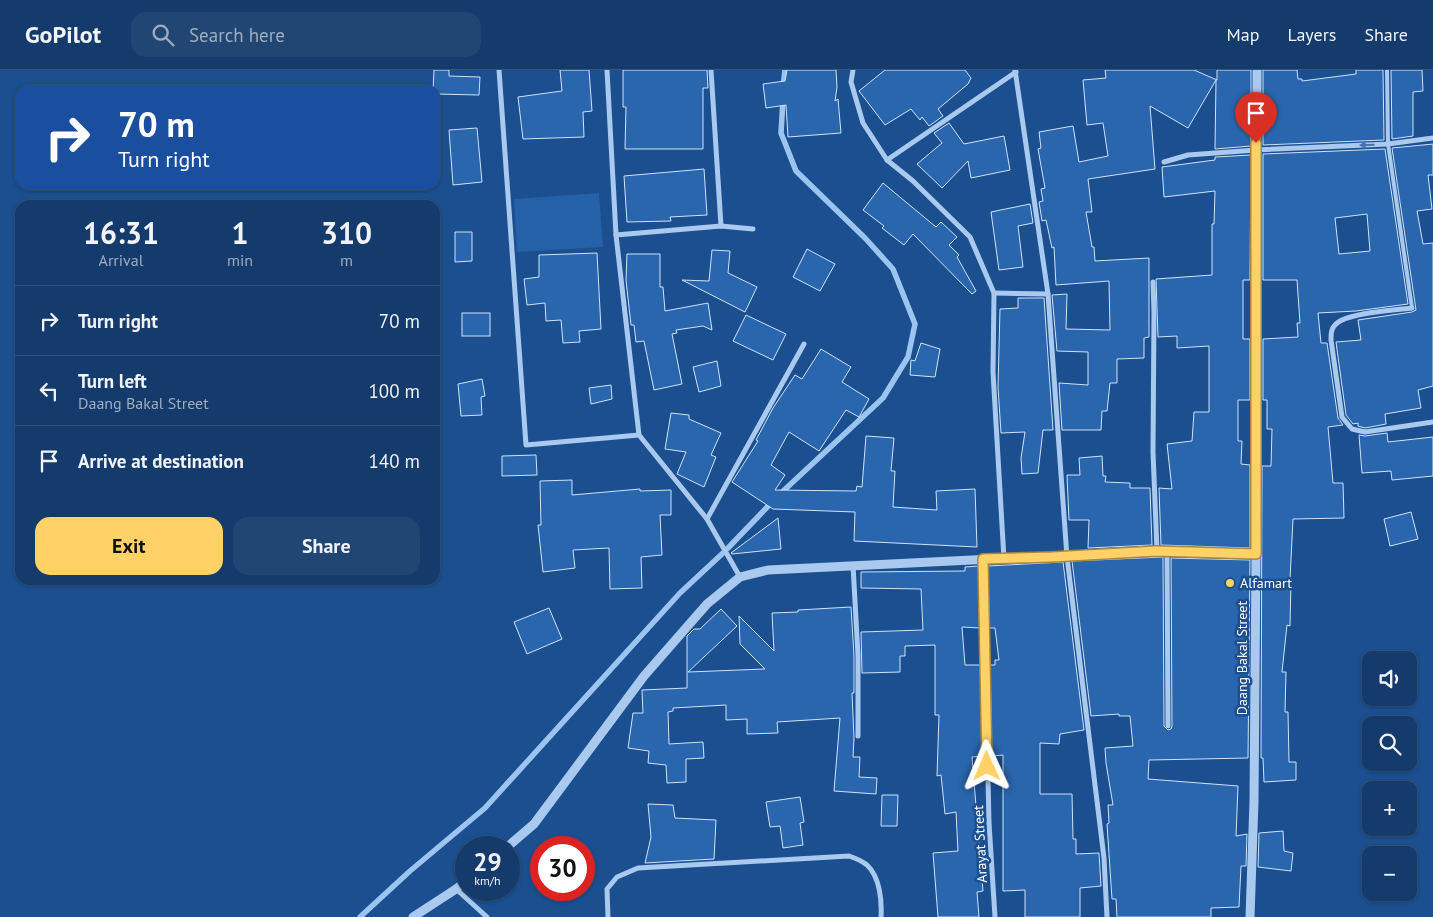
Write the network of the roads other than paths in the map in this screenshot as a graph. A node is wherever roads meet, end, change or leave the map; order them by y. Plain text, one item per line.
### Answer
1 (499, 70) edge
2 (607, 70) edge
3 (711, 70) edge
4 (852, 70) edge
5 (1257, 70) edge
6 (1387, 70) edge
7 (1016, 71) edge
8 (1433, 138) edge
9 (1388, 144) junction
10 (1256, 150) junction
11 (887, 160) junction
12 (1164, 162) dead end
13 (721, 226) junction
14 (753, 229) dead end
15 (616, 235) junction
16 (1153, 282) dead end
17 (994, 293) junction
18 (1048, 294) junction
19 (1412, 308) joint
20 (804, 344) dead end
21 (1433, 422) edge
22 (639, 435) junction
23 (707, 519) junction
24 (1162, 552) junction
25 (1256, 554) junction
26 (1067, 556) junction
27 (983, 559) junction
28 (1004, 559) junction
29 (853, 565) junction
30 (740, 577) junction
31 (1168, 726) dead end
32 (858, 736) dead end
33 (520, 836) edge
34 (455, 890) edge
35 (469, 901) edge
36 (413, 917) edge
37 (487, 917) edge
38 (608, 917) edge
39 (881, 917) edge
40 (995, 917) edge
41 (1107, 917) edge
42 (1250, 917) edge

1 - 22 street
2 - 15 street
3 - 13 street
4 - 11 street
5 - 10 street, Daang Bakal Street
6 - 9 lane
7 - 11 street
7 - 18 street
8 - 9 street
9 -> 10 street
9 - 19 lane
10 - 12 street
10 - 25 street, Daang Bakal Street
11 - 17 street
13 - 14 street
13 - 15 street
15 - 22 street
16 - 24 street
17 - 18 street
17 - 28 street
18 - 26 street
19 - 21 street
20 - 23 street
22 - 23 street
23 - 30 street
24 - 25 street
24 - 26 street
24 - 31 street
25 - 42 street, Daang Bakal Street
26 - 28 street
26 - 41 street
27 - 28 street
27 - 29 street
27 - 40 street, Arayat Street
29 - 30 street
29 - 32 street
30 - 33 street
34 - 36 street
35 - 37 street
38 - 39 street

